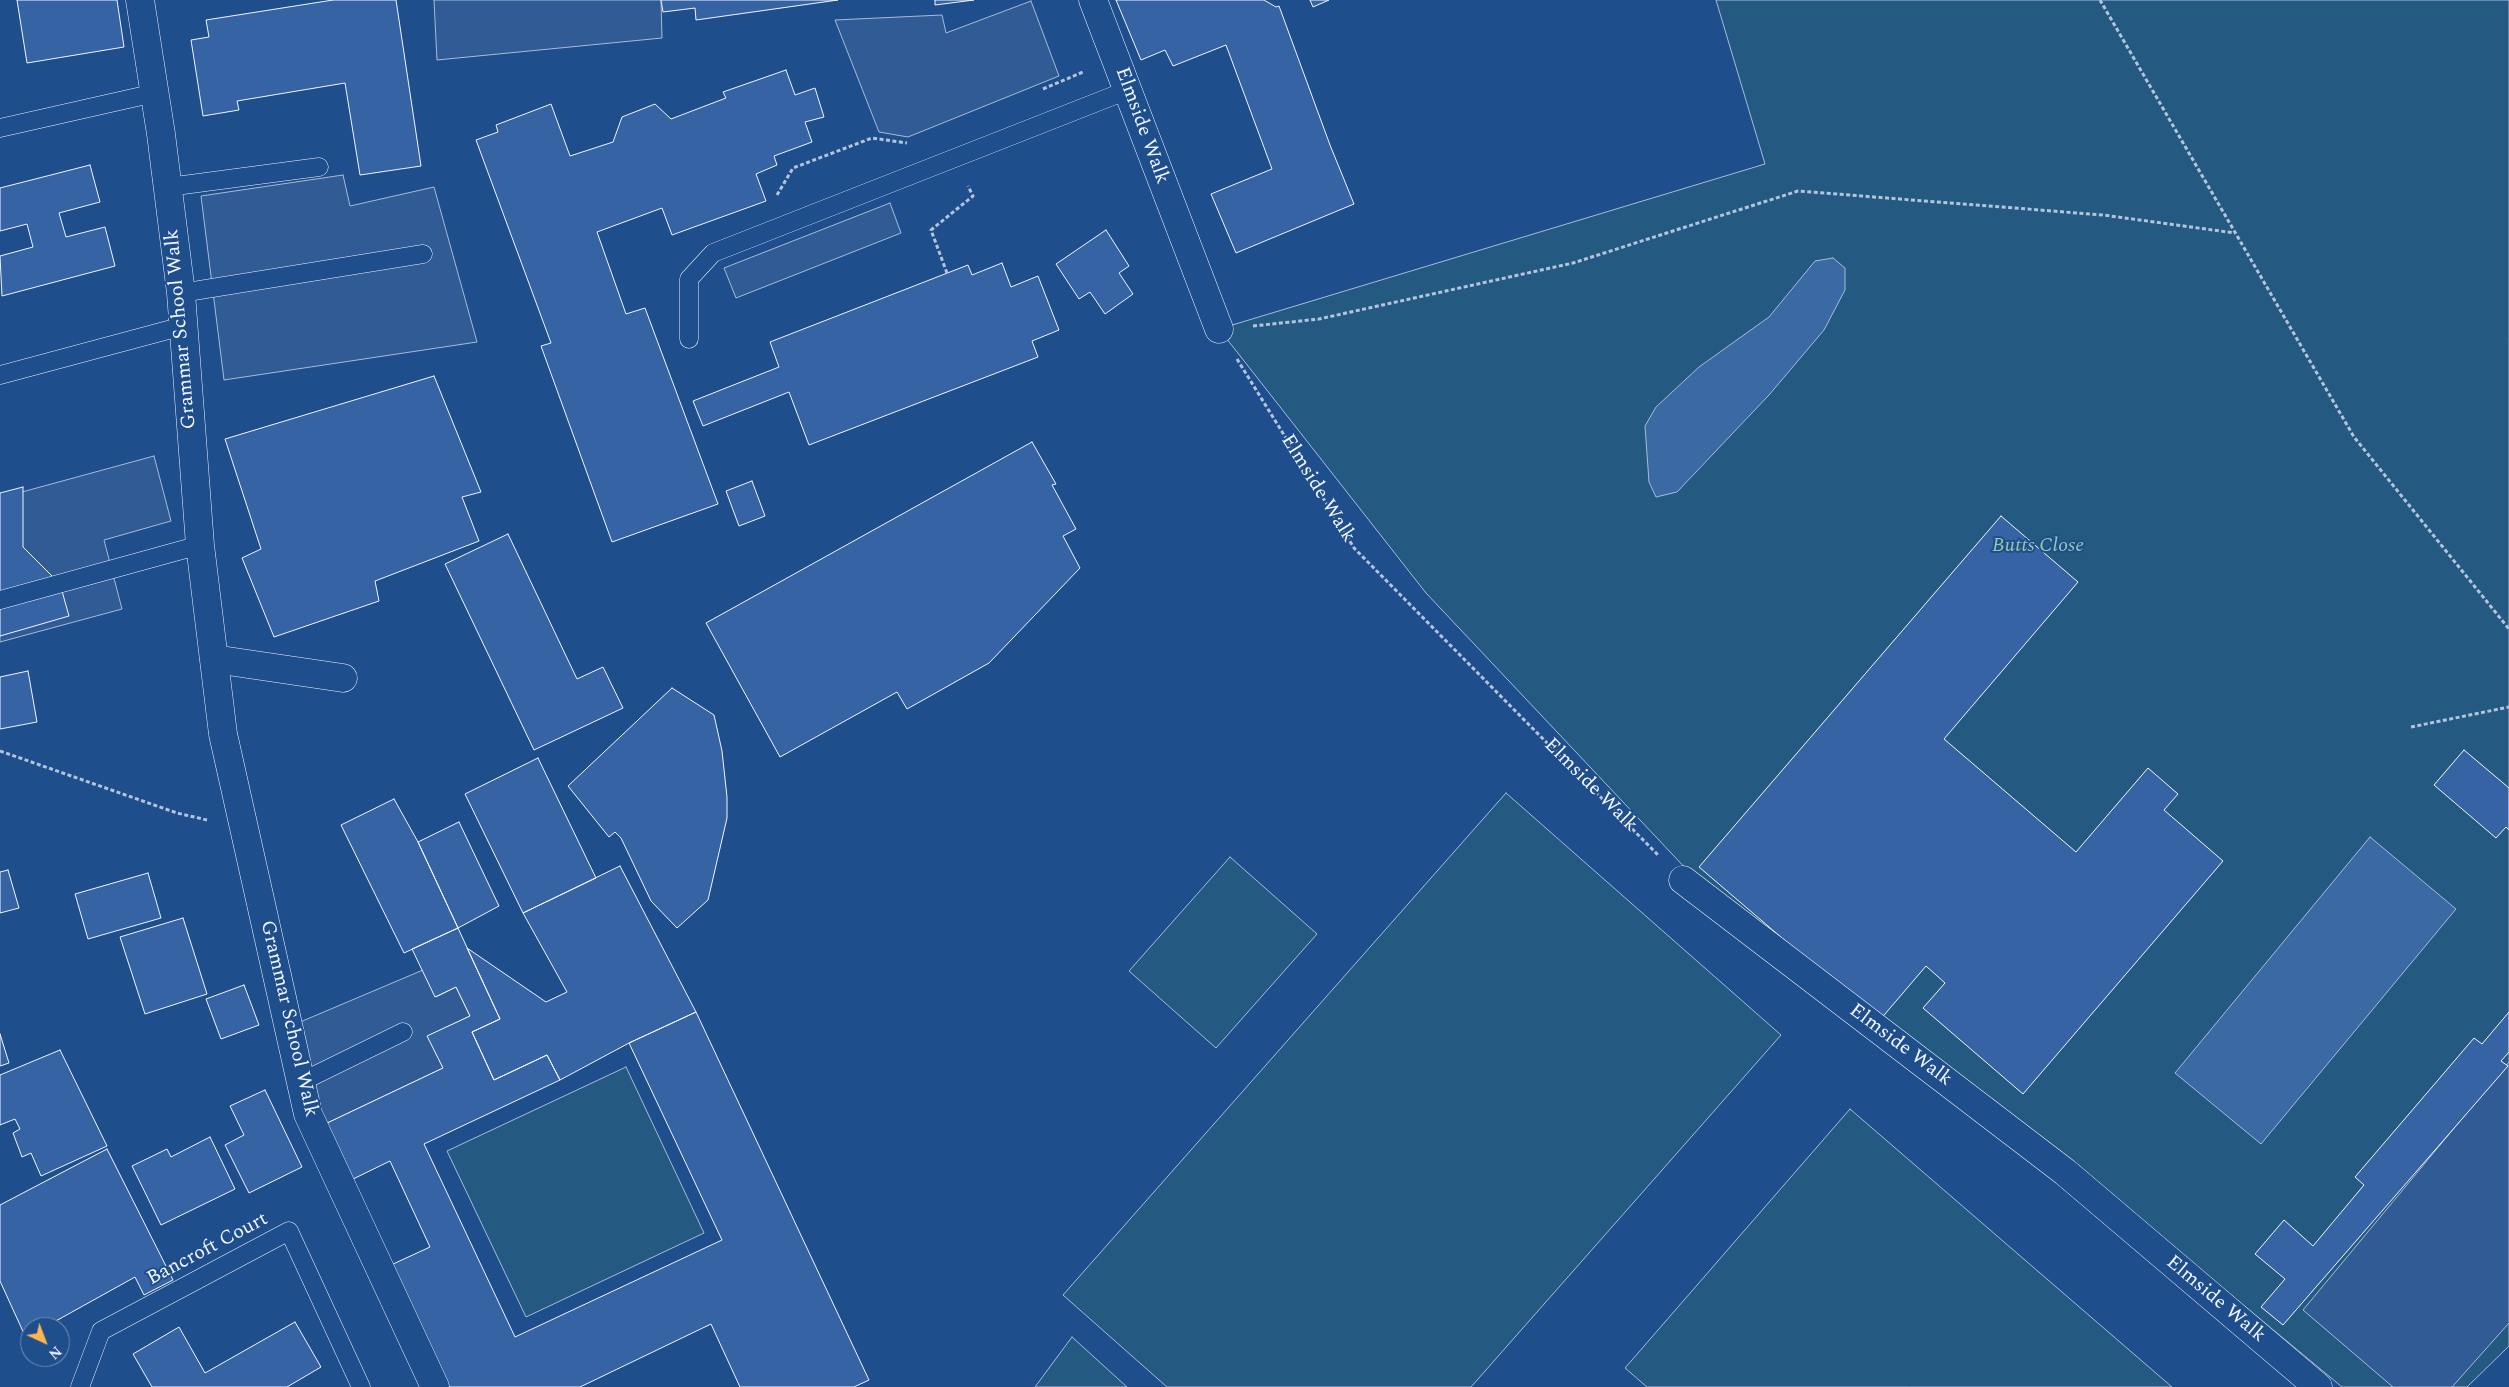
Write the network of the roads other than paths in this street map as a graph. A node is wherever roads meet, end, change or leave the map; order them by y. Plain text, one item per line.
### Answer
1 (140, 0) edge
2 (1093, 0) edge
3 (1128, 90) junction
4 (155, 93) junction
5 (0, 128) edge
6 (319, 167) dead end
7 (168, 187) junction
8 (424, 254) dead end
9 (181, 293) junction
10 (183, 326) junction
11 (1219, 330) road end
12 (689, 339) dead end
13 (0, 375) edge
14 (200, 545) junction
15 (0, 600) edge
16 (214, 659) junction
17 (343, 678) dead end
18 (1683, 880) road end
19 (403, 1032) dead end
20 (301, 1082) junction
21 (80, 1387) edge
22 (361, 1387) edge
23 (435, 1387) edge
24 (2318, 1387) edge

1 - 4 street, Grammar School Walk
2 - 3 street, Elmside Walk
3 - 11 street, Elmside Walk
3 - 12 lane
4 - 5 lane
4 - 7 street, Grammar School Walk
6 - 7 lane
7 - 9 street, Grammar School Walk
8 - 9 lane
9 - 10 street, Grammar School Walk
10 - 13 lane
10 - 14 street, Grammar School Walk
14 - 15 lane
14 - 16 street, Grammar School Walk
16 - 17 street
16 - 20 street, Grammar School Walk
18 - 24 street, Elmside Walk
19 - 20 lane
20 - 23 street, Grammar School Walk
21 - 22 lane, Bancroft Court

